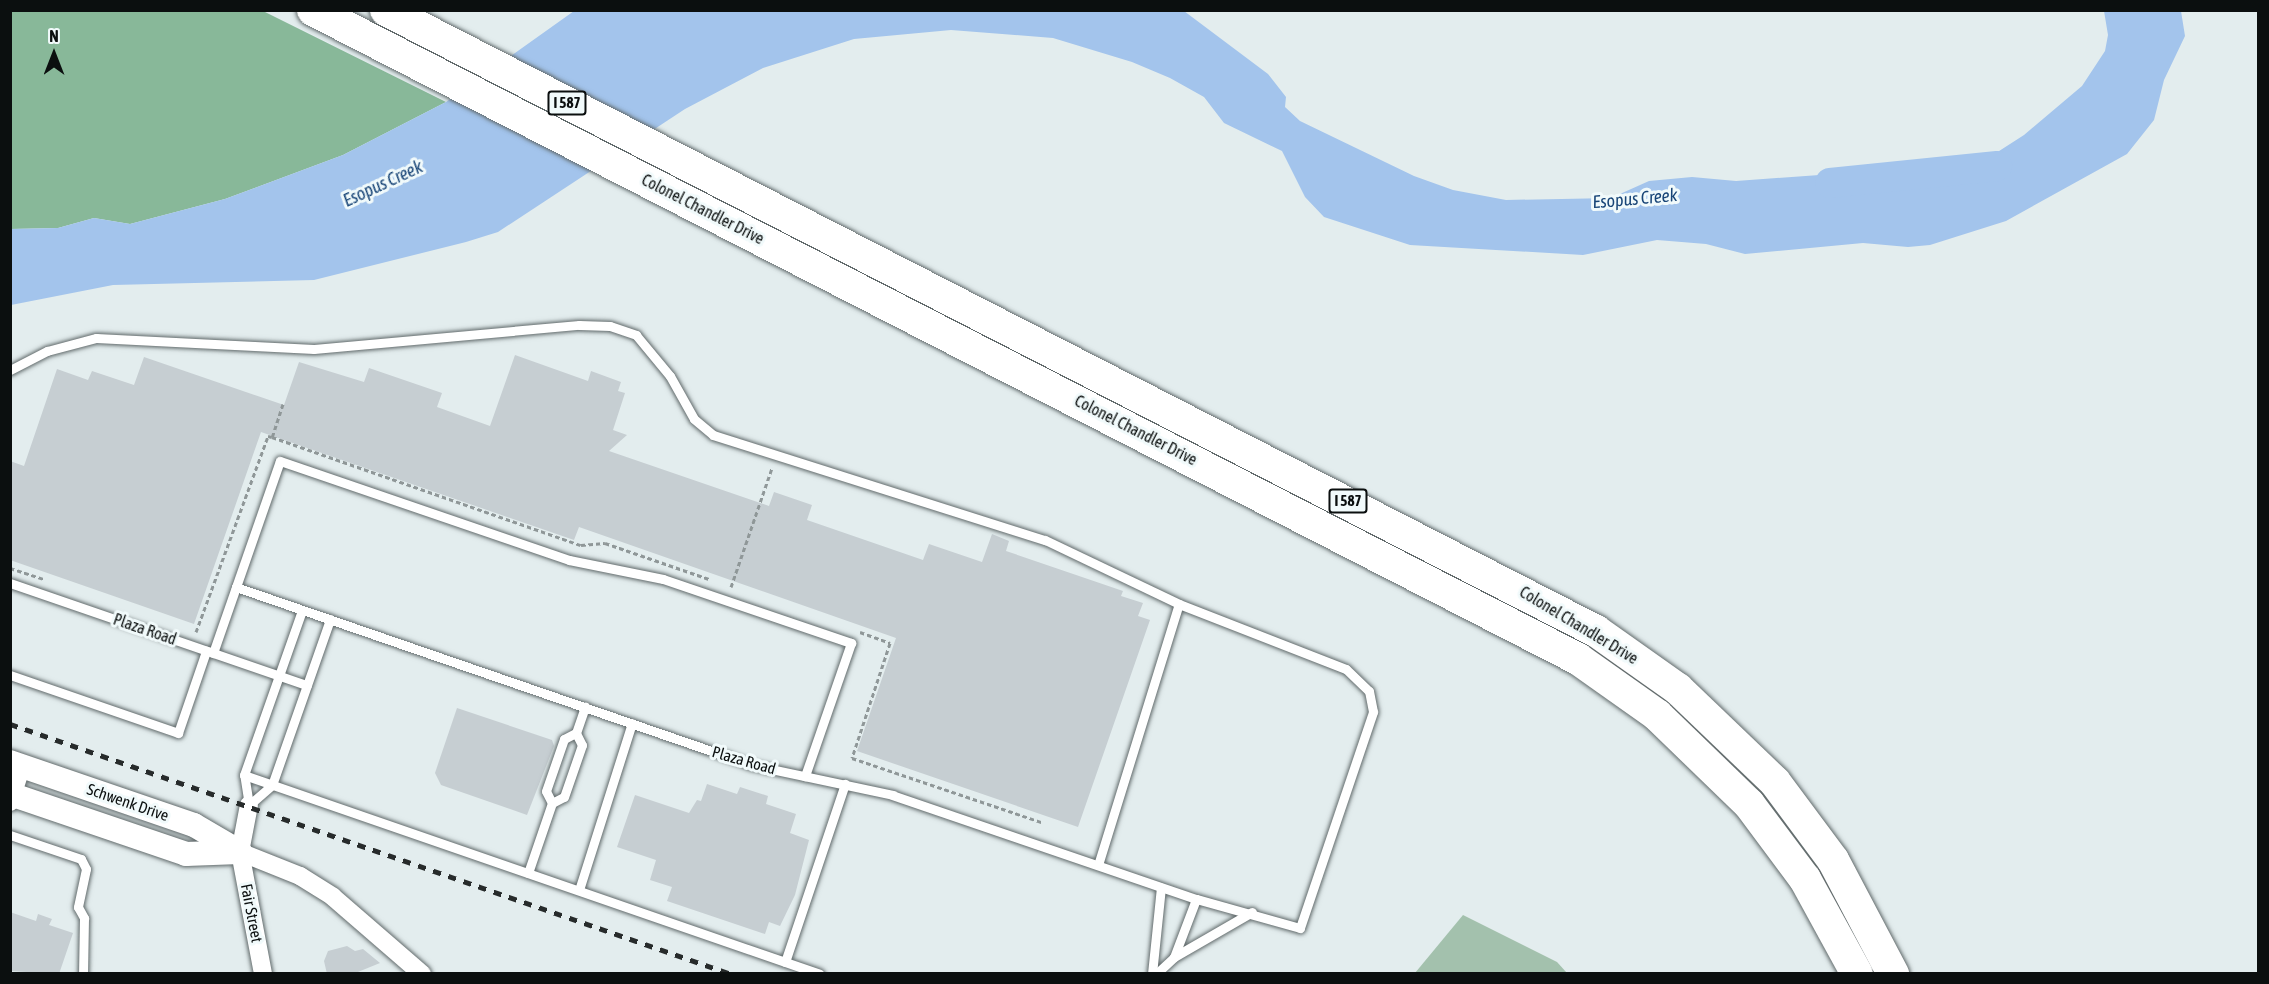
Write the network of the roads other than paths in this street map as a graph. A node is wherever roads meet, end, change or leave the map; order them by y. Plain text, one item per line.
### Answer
1 (313, 10) edge
2 (386, 10) edge
3 (10, 370) edge
4 (10, 583) edge
5 (236, 586) junction
6 (1179, 604) junction
7 (302, 609) junction
8 (330, 619) junction
9 (210, 652) junction
10 (10, 675) edge
11 (279, 676) junction
12 (307, 686) junction
13 (585, 707) junction
14 (632, 723) junction
15 (576, 733) junction
16 (16, 764) edge
17 (244, 775) junction
18 (806, 776) junction
19 (845, 784) junction
20 (272, 785) junction
21 (11, 797) edge
22 (552, 803) junction
23 (249, 806) junction
24 (10, 834) edge
25 (240, 852) junction
26 (1098, 865) junction
27 (528, 873) junction
28 (1161, 887) junction
29 (579, 890) junction
30 (1196, 899) junction
31 (1252, 912) junction
32 (1174, 957) junction
33 (785, 962) junction
34 (83, 974) edge
35 (263, 974) edge
36 (422, 974) edge
37 (820, 974) edge
38 (1154, 974) edge
39 (1857, 974) edge
40 (1893, 974) edge

1 - 39 highway, Colonel Chandler Drive / I 587
2 - 40 highway, Colonel Chandler Drive / I 587
3 - 6 lane
4 - 9 lane, Plaza Road
5 - 7 lane, Plaza Road
5 - 9 lane
5 - 18 lane
6 - 26 lane
6 - 31 lane, Plaza Road
7 - 8 lane, Plaza Road
7 - 11 lane
8 - 12 lane
8 - 13 lane, Plaza Road
9 - 10 lane
9 - 11 lane, Plaza Road
11 - 12 lane, Plaza Road
11 - 17 lane
12 - 20 lane
13 - 14 lane, Plaza Road
13 - 15 lane
14 - 18 lane, Plaza Road
14 - 29 lane
15 - 22 lane
15 - 22 lane
16 - 21 street
16 - 25 street, Schwenk Drive
17 - 20 lane
17 - 23 lane
18 - 19 lane, Plaza Road
19 - 26 lane, Plaza Road
19 - 33 lane
20 - 23 lane
20 - 27 lane
21 - 25 street, Schwenk Drive
22 - 27 lane
23 - 25 street
24 - 34 lane
25 - 35 street, Fair Street
25 - 36 street, Schwenk Drive
26 - 28 lane, Plaza Road
27 - 29 lane
28 - 30 lane, Plaza Road
28 - 38 lane
29 - 33 lane
30 - 31 lane, Plaza Road
30 - 32 lane
31 - 32 lane
32 - 38 lane
33 - 37 lane

